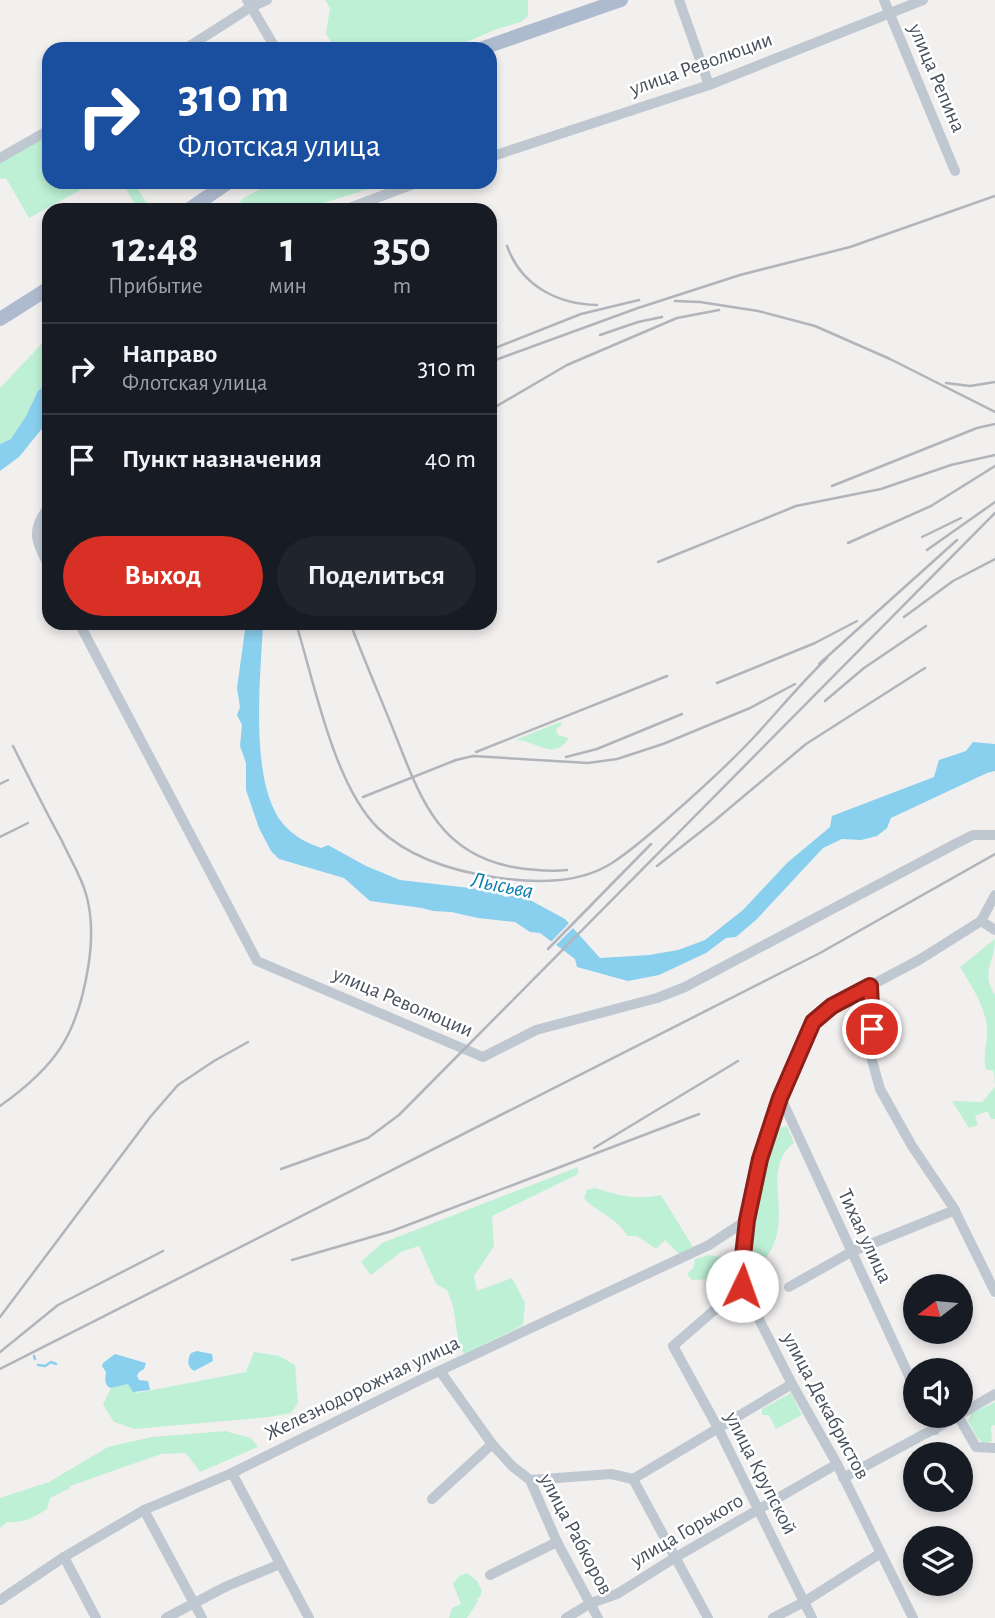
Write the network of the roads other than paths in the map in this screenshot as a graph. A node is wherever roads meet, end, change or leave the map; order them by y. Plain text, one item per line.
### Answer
1 (267, 0) edge
2 (621, 0) edge
3 (679, 0) edge
4 (884, 0) edge
5 (923, 0) edge
6 (249, 4) edge
7 (888, 13) junction
8 (196, 42) edge
9 (272, 42) edge
10 (497, 43) edge
11 (709, 85) junction
12 (42, 134) edge
13 (497, 155) edge
14 (0, 158) edge
15 (954, 171) dead end
16 (211, 189) edge
17 (218, 189) edge
18 (400, 189) edge
19 (206, 196) junction
20 (197, 203) edge
21 (363, 203) edge
22 (42, 292) edge
23 (0, 319) edge
24 (42, 516) edge
25 (42, 552) edge
26 (83, 630) edge
27 (995, 835) edge
28 (995, 895) edge
29 (981, 921) junction
30 (995, 930) edge
31 (870, 986) junction
32 (780, 1098) junction
33 (955, 1210) junction
34 (747, 1220) junction
35 (851, 1252) junction
36 (742, 1286) junction
37 (789, 1287) dead end
38 (995, 1292) edge
39 (903, 1363) edge
40 (440, 1371) junction
41 (792, 1384) junction
42 (995, 1394) edge
43 (973, 1407) edge
44 (718, 1428) junction
45 (938, 1428) edge
46 (966, 1428) edge
47 (935, 1430) joint
48 (492, 1444) junction
49 (995, 1448) edge
50 (836, 1464) junction
51 (232, 1473) junction
52 (843, 1478) junction
53 (633, 1479) junction
54 (530, 1480) junction
55 (432, 1499) dead end
56 (144, 1510) junction
57 (759, 1511) junction
58 (557, 1542) junction
59 (881, 1553) junction
60 (64, 1557) junction
61 (676, 1557) junction
62 (280, 1564) junction
63 (490, 1575) dead end
64 (0, 1600) edge
65 (804, 1602) junction
66 (591, 1603) junction
67 (194, 1604) junction
68 (96, 1618) edge
69 (166, 1618) edge
70 (202, 1618) edge
71 (309, 1618) edge
72 (566, 1618) edge
73 (598, 1618) edge
74 (708, 1618) edge
75 (773, 1618) edge
76 (812, 1618) edge
77 (913, 1618) edge

1 - 6 street
2 - 10 main road
3 - 11 street
4 - 7 street, улица Репина
5 - 7 street, улица Революции
6 - 8 street
6 - 9 street
7 - 11 street, улица Революции
7 - 15 street, улица Репина
11 - 13 street, улица Революции
12 - 14 street
16 - 19 street
17 - 19 main road
18 - 21 street
19 - 20 main road
22 - 23 main road
24 - 25 street
26 - 27 street, улица Революции
28 - 29 street, улица Декабристов
29 - 30 street
29 - 31 street, улица Декабристов
31 - 32 street, улица Декабристов
31 - 33 street
32 - 34 street, улица Декабристов
32 - 35 street, Тихая улица
33 - 35 street
33 - 38 street
34 - 36 street, улица Декабристов
34 - 40 street, Железнодорожная улица
35 - 37 street
35 - 39 street, Тихая улица
36 - 41 street, улица Декабристов
36 - 44 street, улица Крупской
40 - 48 street, улица Рабкоров
40 - 51 street, Железнодорожная улица
41 - 44 street
41 - 50 street, улица Декабристов
42 - 43 street
44 - 53 street
44 - 57 street, улица Крупской
45 - 47 street
46 - 49 street
47 - 52 street
48 - 54 street, улица Рабкоров
48 - 55 street
50 - 52 street, улица Декабристов
50 - 57 street, улица Горького
51 - 56 street, Железнодорожная улица
51 - 62 street
52 - 59 street, улица Декабристов
53 - 54 street
53 - 61 street
54 - 58 street, улица Рабкоров
56 - 60 street, Железнодорожная улица
56 - 67 street
57 - 61 street, улица Горького
57 - 65 street, улица Крупской
58 - 63 street
58 - 66 street, улица Рабкоров
59 - 65 street
59 - 77 street, улица Декабристов
60 - 64 street, Железнодорожная улица
60 - 68 street
61 - 66 street, улица Горького
61 - 74 street
62 - 67 street
62 - 71 street
65 - 75 street
65 - 76 street, улица Крупской
66 - 72 street, улица Горького
66 - 73 street, улица Рабкоров
67 - 69 street
67 - 70 street

